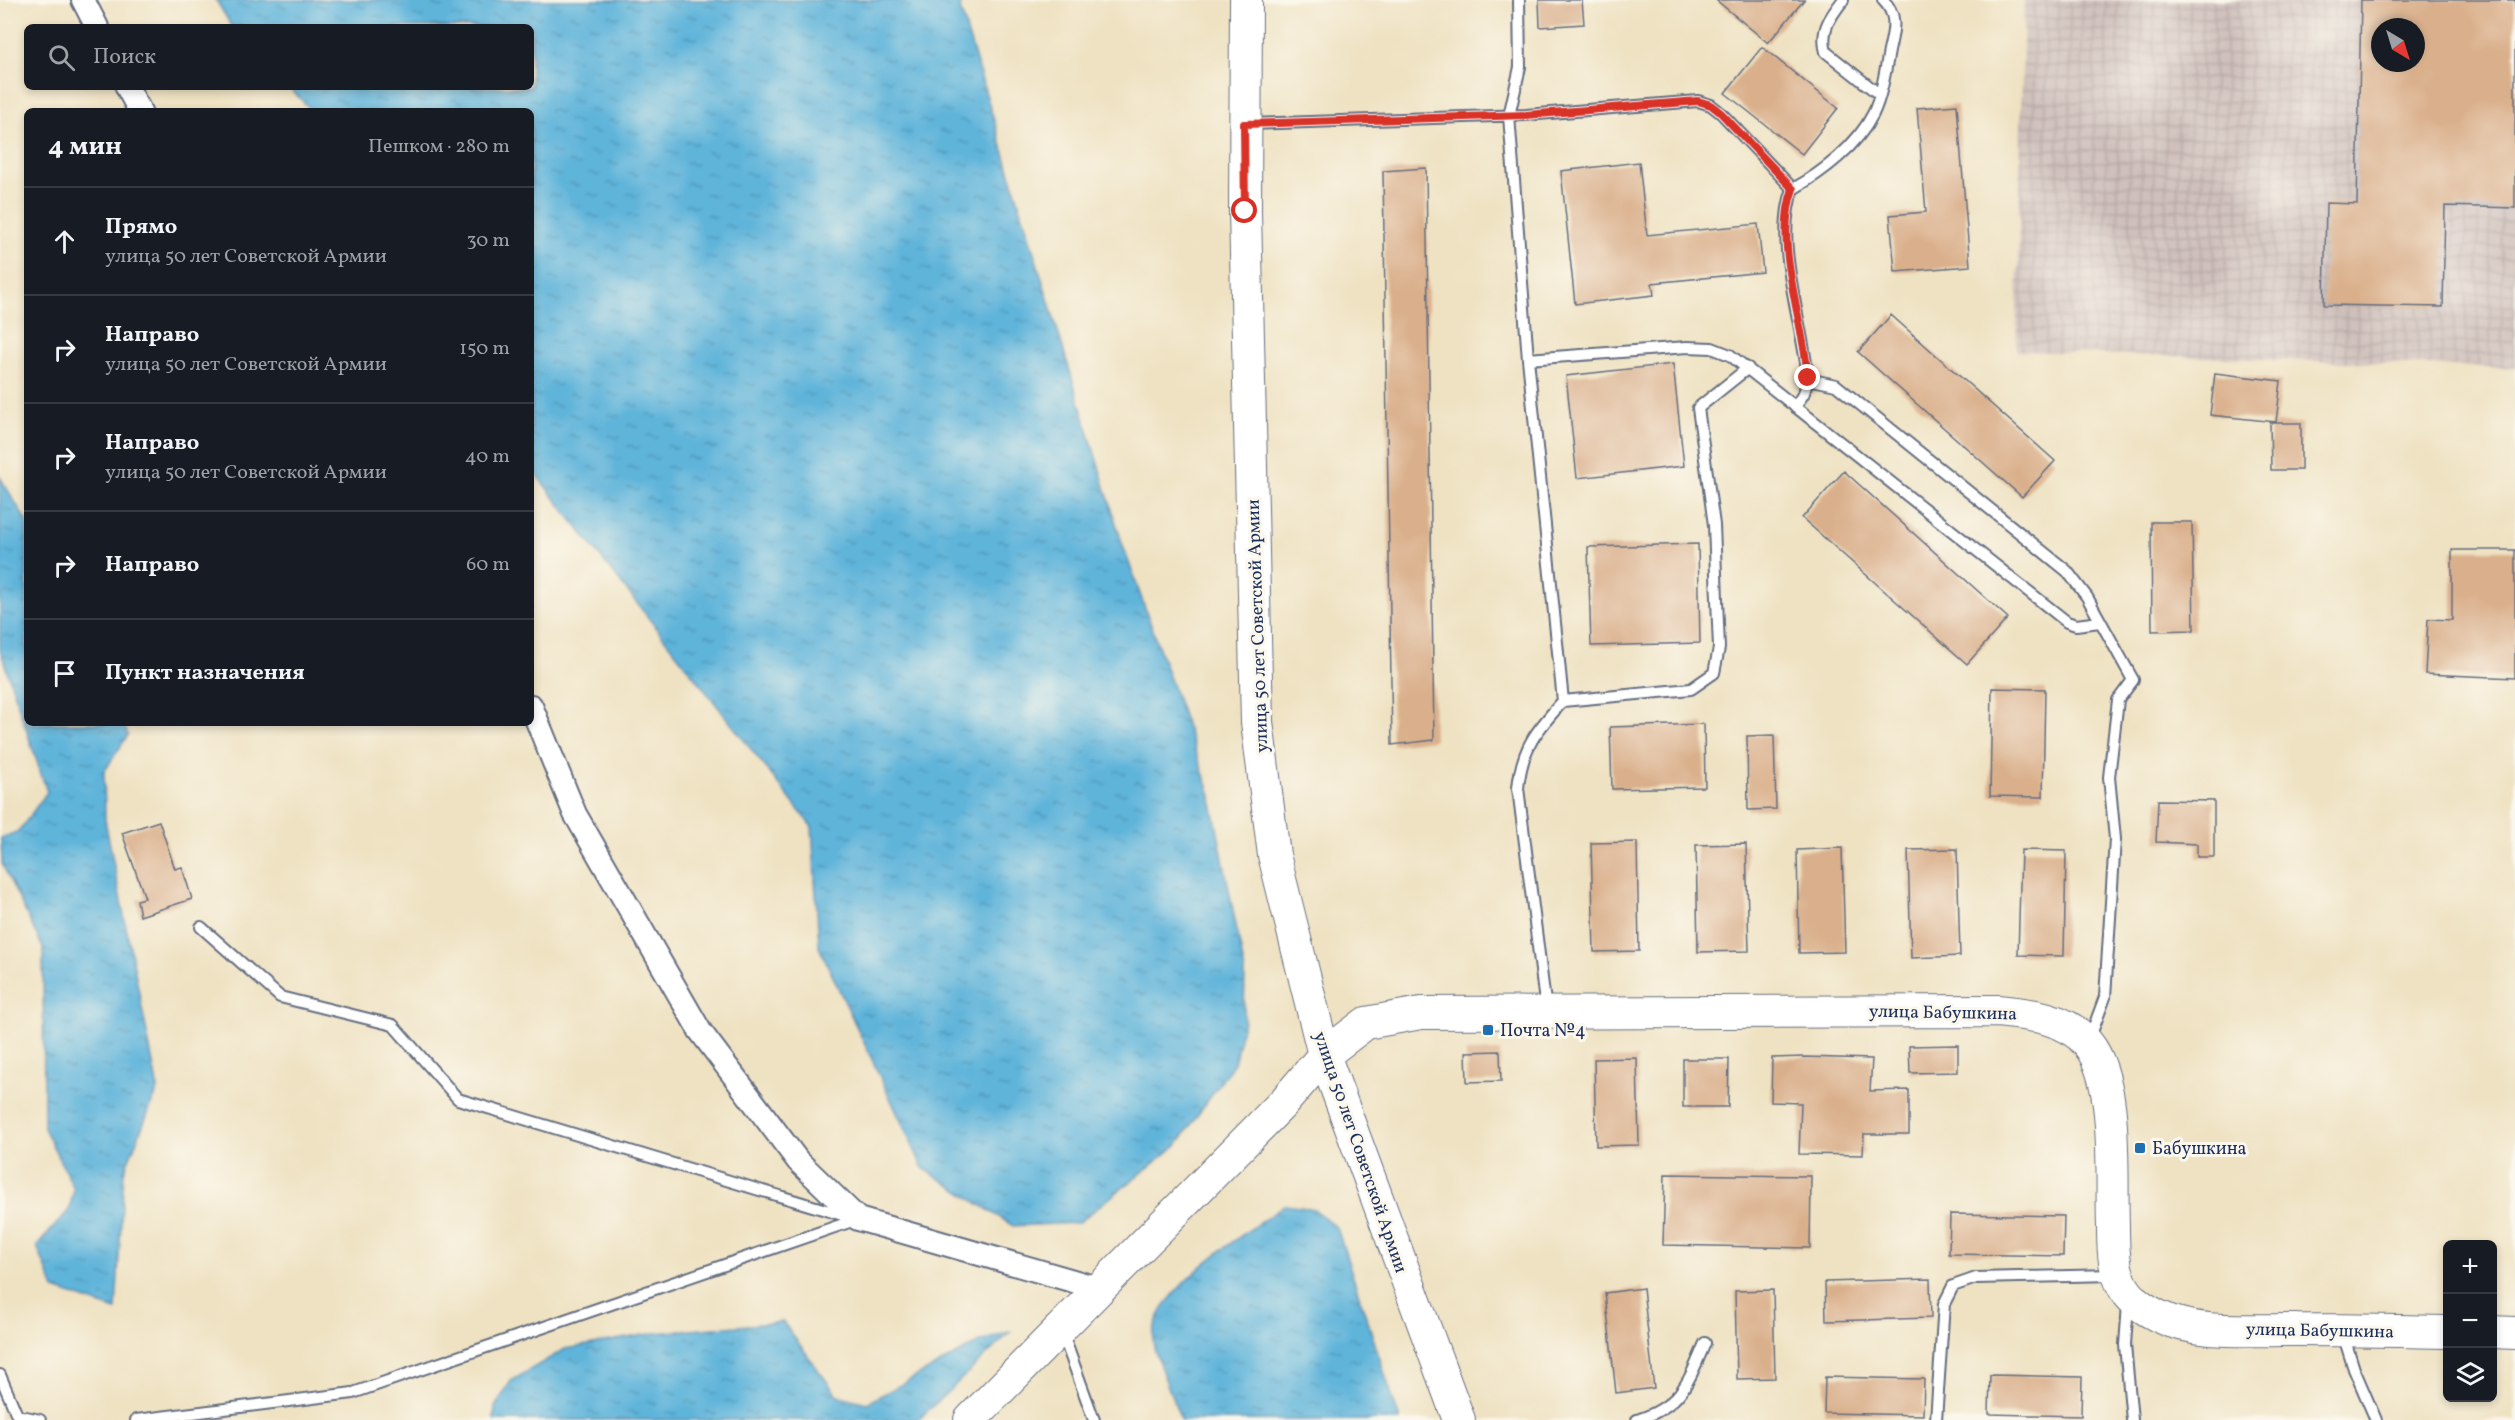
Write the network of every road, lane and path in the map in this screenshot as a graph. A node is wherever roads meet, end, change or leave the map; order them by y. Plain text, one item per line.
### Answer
1 (83, 0) edge
2 (1246, 0) edge
3 (1519, 0) edge
4 (1843, 0) edge
5 (1883, 0) edge
6 (95, 24) edge
7 (129, 90) edge
8 (1880, 96) junction
9 (138, 108) edge
10 (1509, 116) junction
11 (1244, 124) junction
12 (1793, 189) junction
13 (1528, 359) junction
14 (1748, 368) junction
15 (1808, 378) junction
16 (1795, 407) junction
17 (2100, 622) junction
18 (1563, 701) junction
19 (534, 713) edge
20 (201, 927) dead end
21 (1546, 1011) junction
22 (2088, 1043) junction
23 (1324, 1055) junction
24 (858, 1219) junction
25 (2123, 1285) junction
26 (1101, 1289) junction
27 (1060, 1329) junction
28 (2342, 1330) junction
29 (2443, 1332) edge
30 (2497, 1332) edge
31 (2515, 1333) edge
32 (1705, 1343) dead end
33 (0, 1375) edge
34 (40, 1420) edge
35 (136, 1420) edge
36 (970, 1420) edge
37 (1094, 1420) edge
38 (1459, 1420) edge
39 (1637, 1420) edge
40 (1936, 1420) edge
41 (2132, 1420) edge
42 (2376, 1420) edge

1 - 6 street
2 - 11 street, улица 50 лет Советской Армии
3 - 10 lane
4 - 8 lane
5 - 8 lane
7 - 9 street
8 - 12 lane
10 - 11 lane
10 - 12 lane
10 - 13 lane
11 - 23 street, улица 50 лет Советской Армии
12 - 15 lane
13 - 14 lane
13 - 18 lane
14 - 16 lane
14 - 18 lane
15 - 16 lane
15 - 17 lane
16 - 17 lane
17 - 22 lane
18 - 21 lane
19 - 24 street
20 - 24 lane
21 - 22 street, улица Бабушкина
21 - 23 street, улица Бабушкина
22 - 25 street, улица Бабушкина
23 - 26 street, улица Бабушкина
23 - 38 street, улица 50 лет Советской Армии
24 - 26 street
24 - 35 lane
25 - 28 street, улица Бабушкина
25 - 40 lane
25 - 41 lane
26 - 27 street, улица Бабушкина
27 - 36 street, улица Бабушкина
27 - 37 lane
28 - 29 street, улица Бабушкина
28 - 42 lane
30 - 31 street
32 - 39 lane
33 - 34 lane

